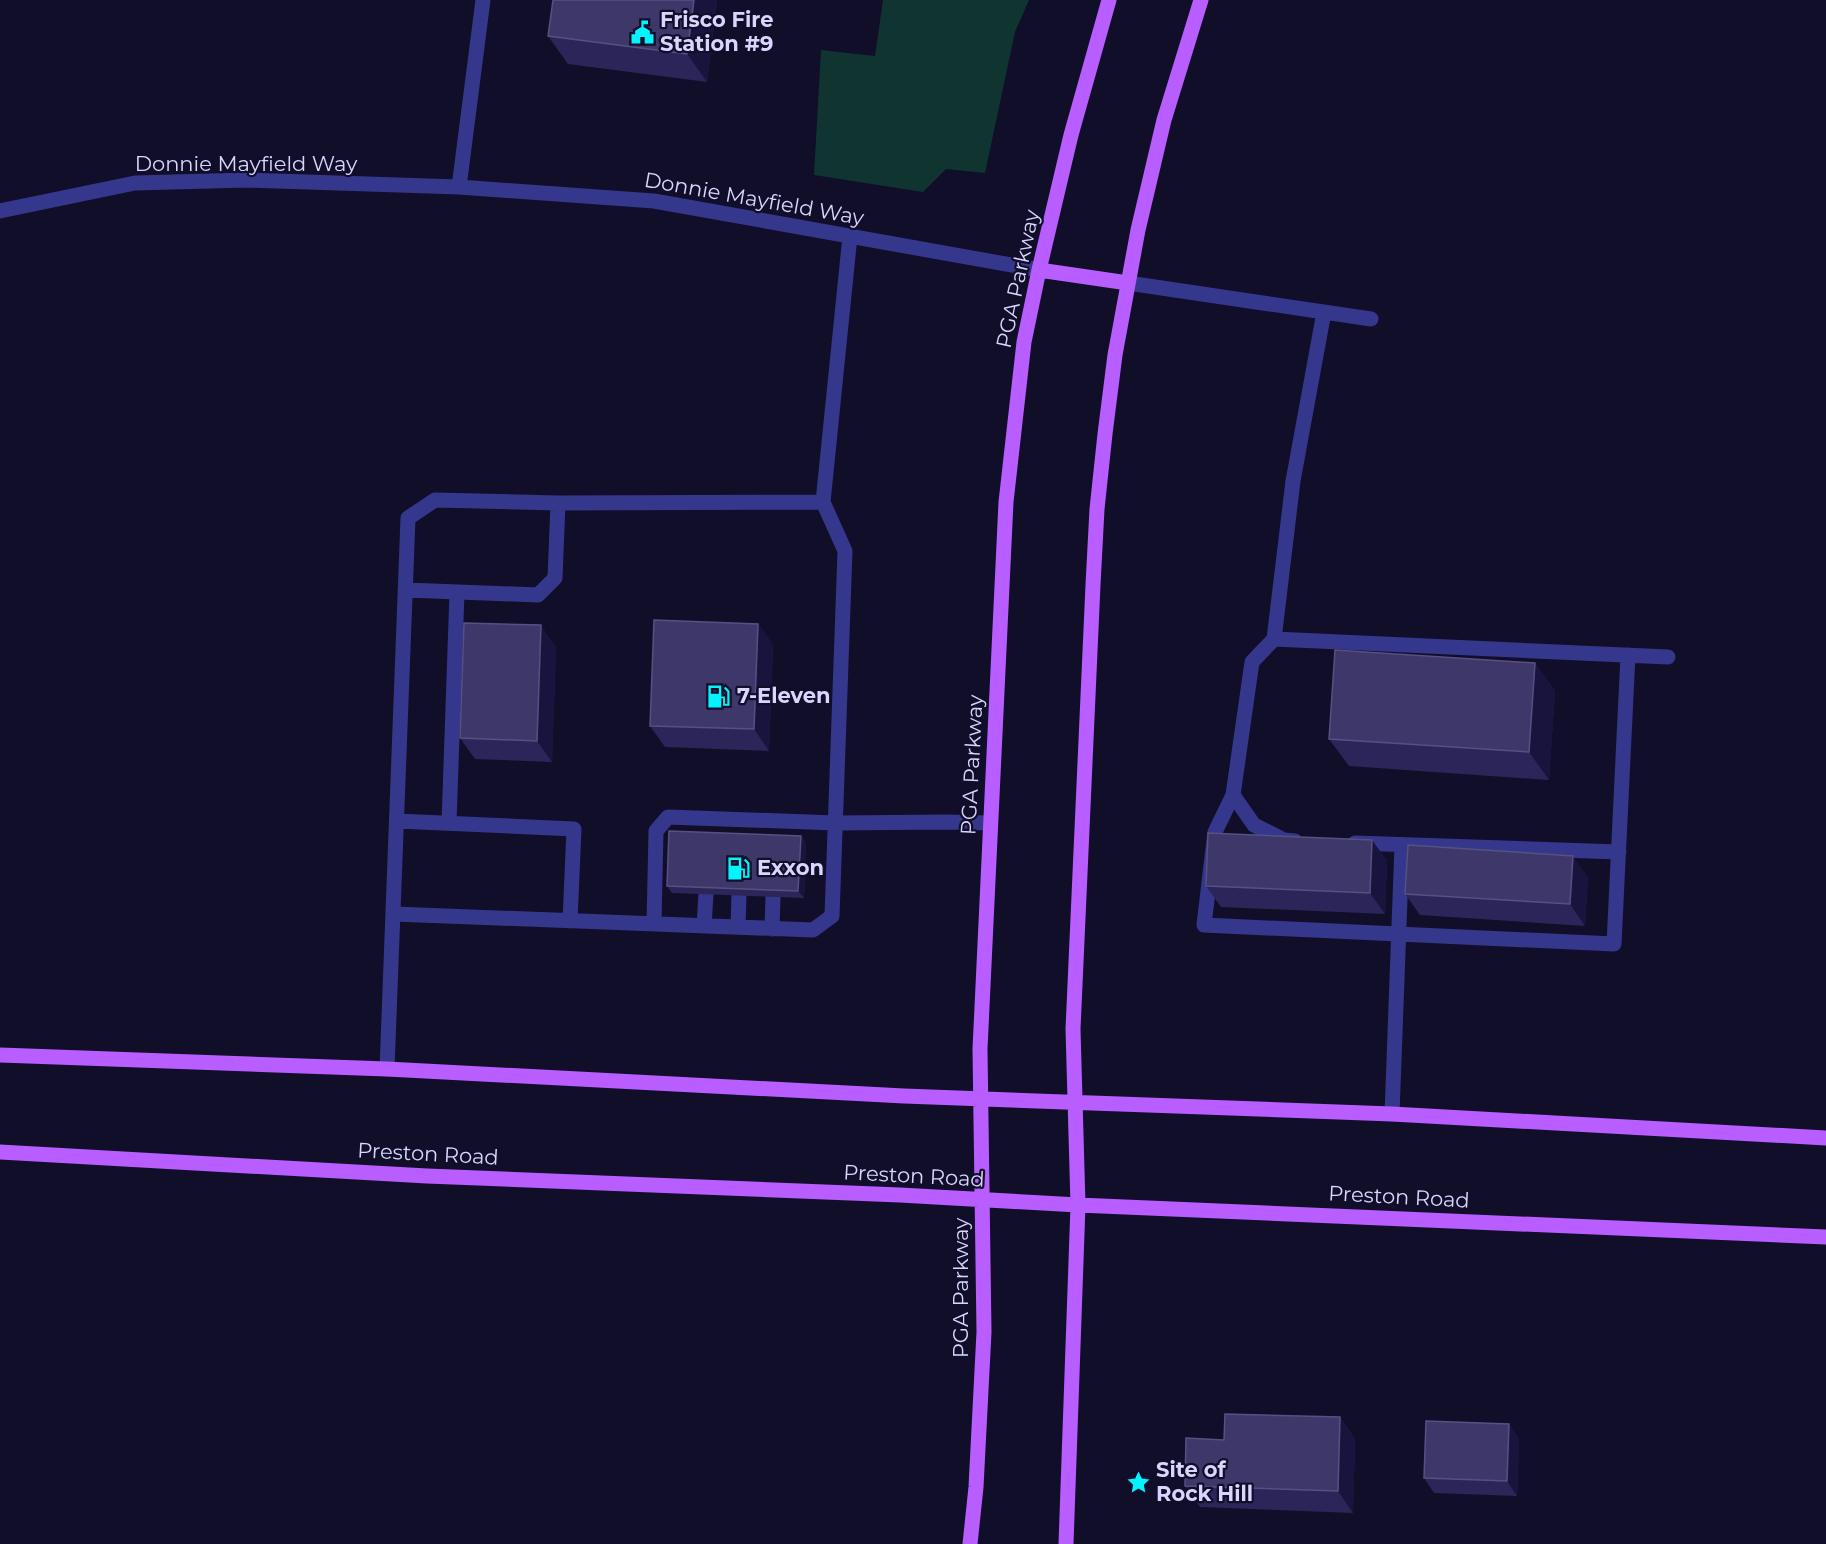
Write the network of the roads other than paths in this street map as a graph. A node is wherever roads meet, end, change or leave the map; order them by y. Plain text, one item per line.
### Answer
1 (483, 0) edge
2 (1109, 0) edge
3 (1201, 0) edge
4 (459, 187) junction
5 (0, 211) edge
6 (850, 236) junction
7 (1039, 270) junction
8 (1128, 284) junction
9 (1324, 312) junction
10 (1371, 319) dead end
11 (824, 502) junction
12 (558, 503) junction
13 (406, 590) junction
14 (457, 592) junction
15 (1274, 639) junction
16 (1628, 655) junction
17 (1668, 657) dead end
18 (1233, 795) junction
19 (397, 821) junction
20 (449, 823) junction
21 (836, 823) junction
22 (990, 823) junction
23 (1307, 841) edge
24 (1343, 842) edge
25 (1402, 845) junction
26 (1619, 852) junction
27 (706, 894) edge
28 (739, 895) edge
29 (773, 897) edge
30 (394, 914) junction
31 (570, 921) junction
32 (654, 924) junction
33 (704, 926) junction
34 (738, 927) junction
35 (772, 929) junction
36 (1398, 934) junction
37 (0, 1055) edge
38 (387, 1069) junction
39 (980, 1099) junction
40 (1076, 1102) junction
41 (1392, 1114) junction
42 (1826, 1138) edge
43 (0, 1152) edge
44 (982, 1201) junction
45 (1078, 1205) junction
46 (1826, 1237) edge
47 (970, 1544) edge
48 (1066, 1544) edge

1 - 4 street
2 - 7 main road, PGA Parkway
3 - 8 main road
4 - 5 street, Donnie Mayfield Way
4 - 6 street, Donnie Mayfield Way
6 - 7 street, Donnie Mayfield Way
6 - 11 street
7 - 8 main road
7 - 22 main road, PGA Parkway
8 - 9 street
8 - 40 main road
9 - 10 street
9 - 15 street
11 - 12 street
11 - 21 street
12 - 13 street
12 - 14 street
13 - 14 street
13 - 19 street
14 - 20 street
15 - 16 street
15 - 18 street
16 - 17 street
16 - 26 street
18 - 23 street
18 - 36 street
19 - 20 street
19 - 30 street
20 - 31 street
21 - 22 street
21 - 32 street
21 - 35 street
22 - 39 main road, PGA Parkway
24 - 25 street
25 - 26 street
25 - 36 street
26 - 36 street
27 - 33 street
28 - 34 street
29 - 35 street
30 - 31 street
30 - 38 street
31 - 32 street
32 - 33 street
33 - 34 street
34 - 35 street
36 - 41 street
37 - 38 main road
38 - 39 main road
39 - 40 main road
39 - 44 main road, PGA Parkway
40 - 41 main road
40 - 45 main road
41 - 42 main road
43 - 44 main road, Preston Road
44 - 45 main road, Preston Road
44 - 47 main road, PGA Parkway
45 - 46 main road, Preston Road
45 - 48 main road

